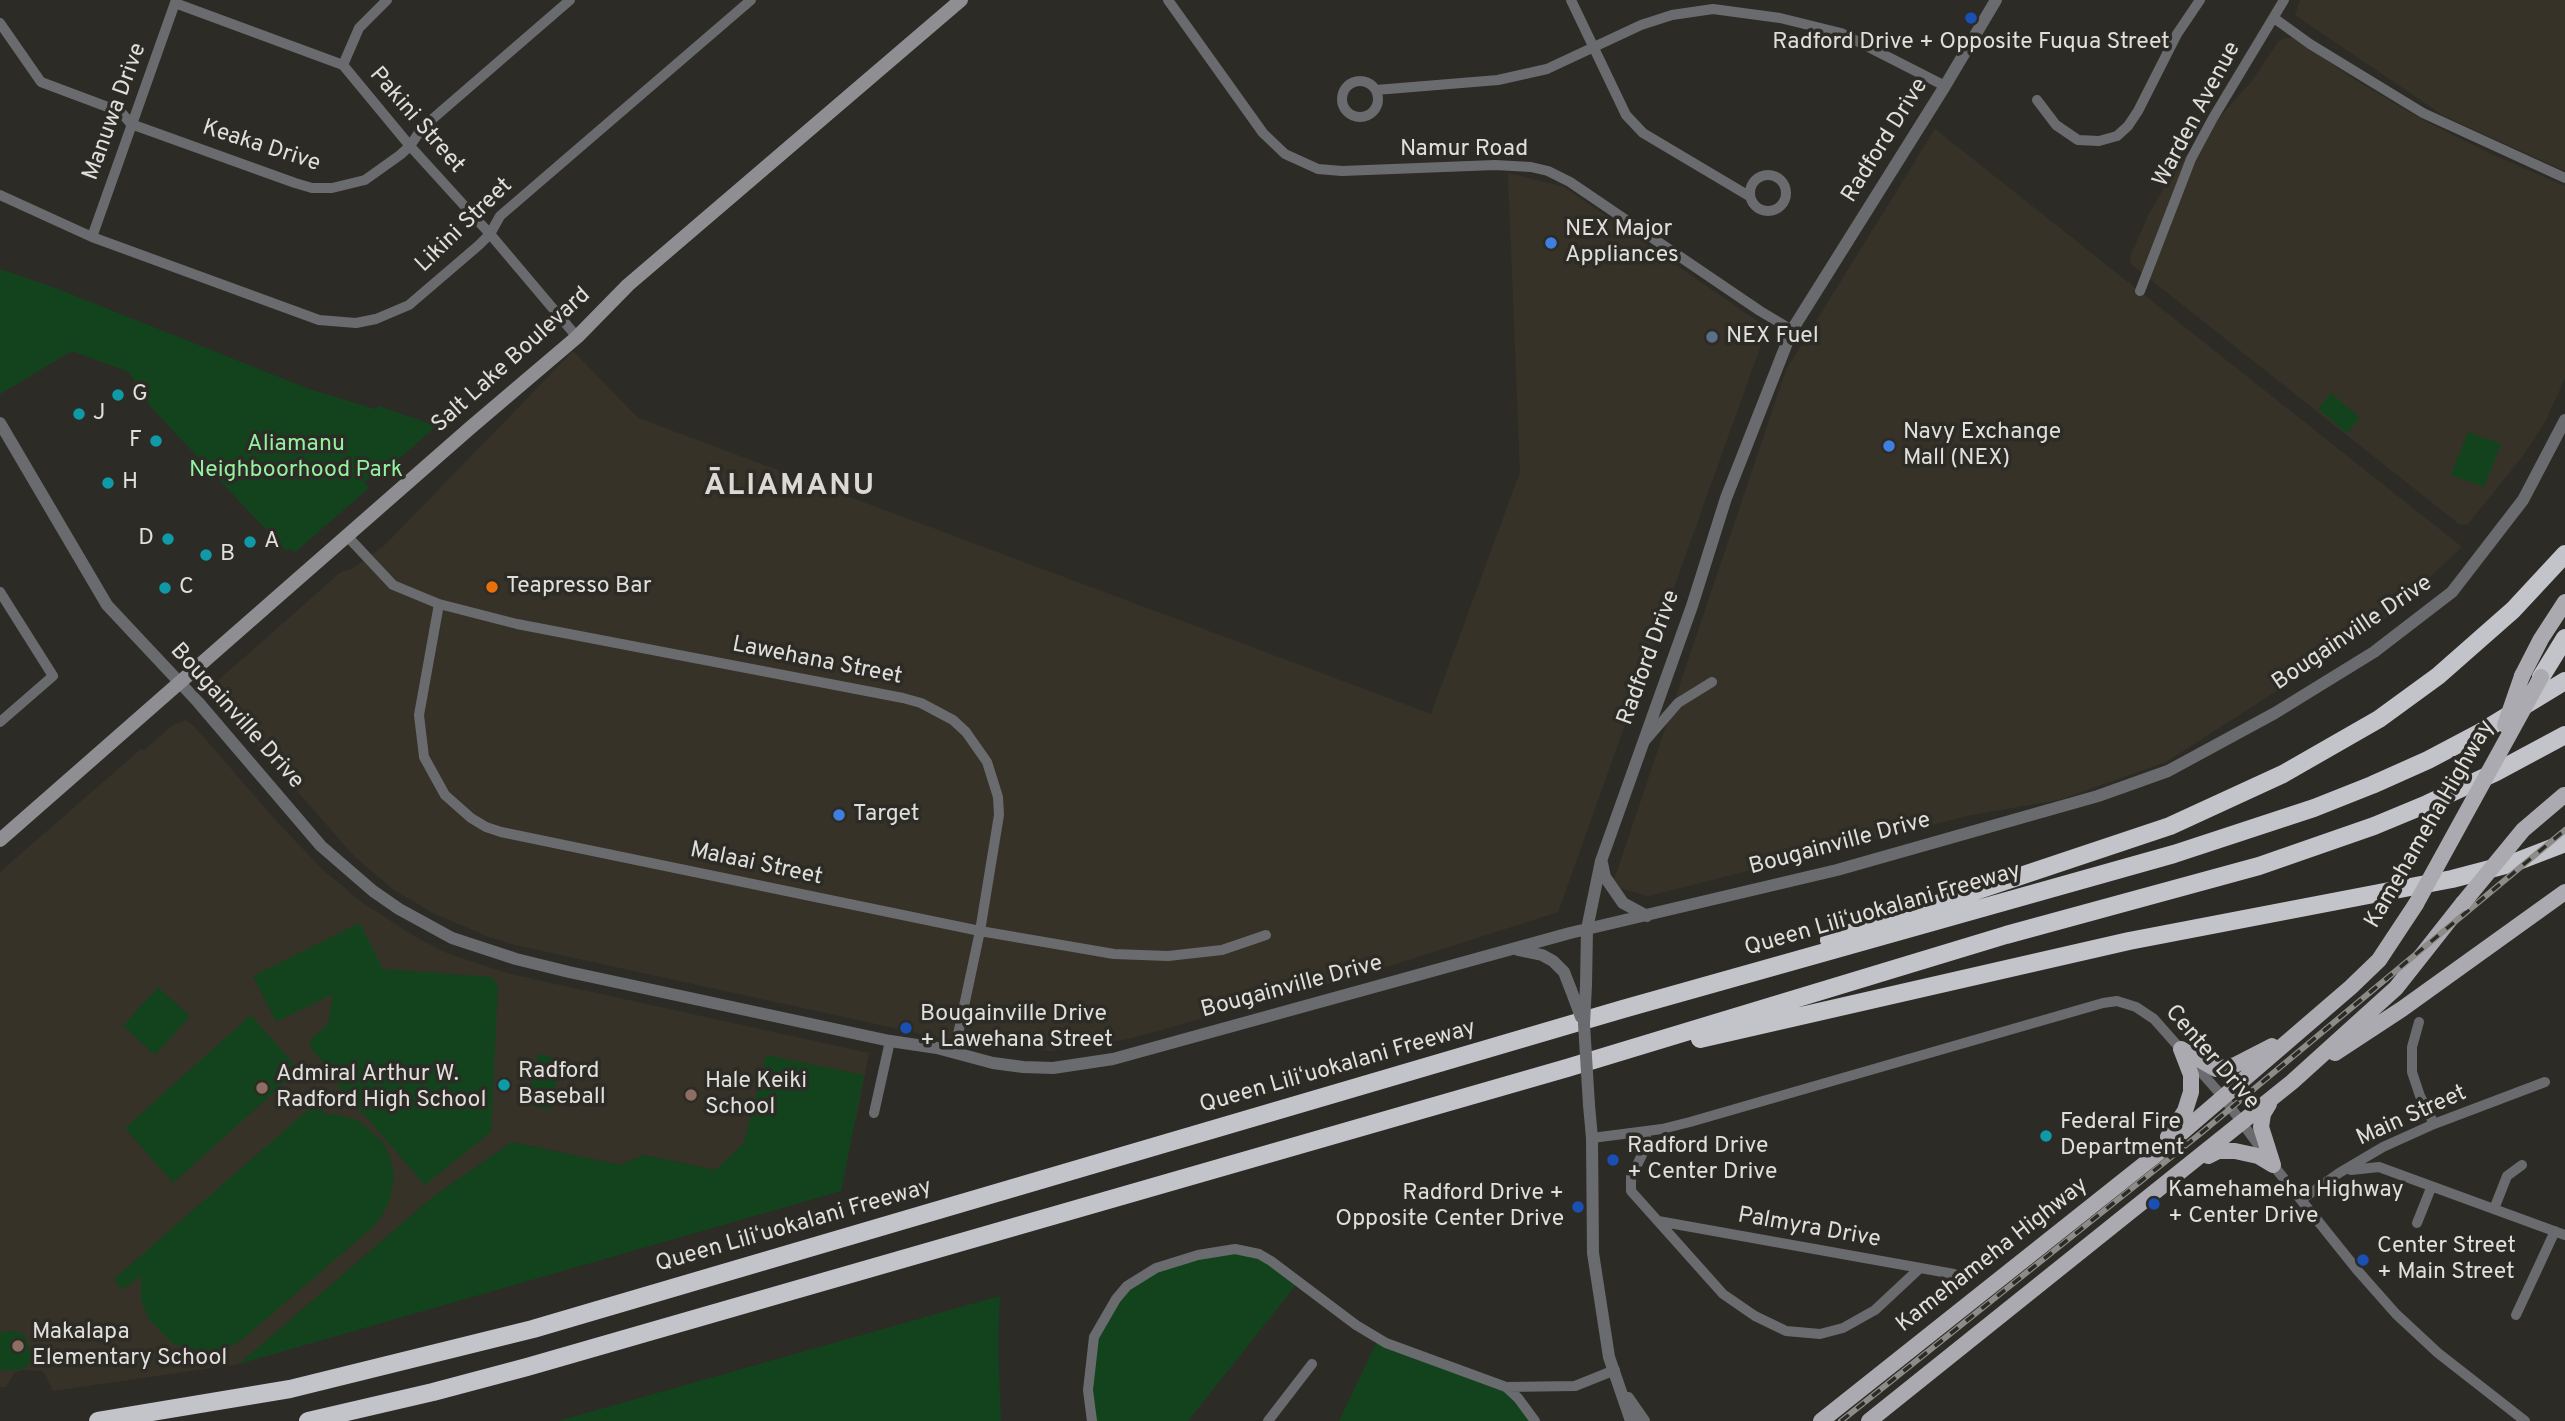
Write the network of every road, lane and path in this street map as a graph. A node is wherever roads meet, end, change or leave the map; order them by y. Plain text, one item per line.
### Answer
1 (387, 0) edge
2 (569, 0) edge
3 (751, 0) edge
4 (961, 0) edge
5 (1168, 0) edge
6 (1571, 0) edge
7 (1996, 0) edge
8 (2200, 0) edge
9 (2284, 0) edge
10 (176, 2) edge
11 (2274, 18) junction
12 (0, 23) edge
13 (1594, 48) junction
14 (343, 65) junction
15 (1945, 86) junction
16 (1376, 90) dead end
17 (2037, 100) dead end
18 (131, 124) junction
19 (410, 146) junction
20 (2565, 178) edge
21 (0, 195) edge
22 (1749, 196) dead end
23 (490, 234) junction
24 (92, 237) junction
25 (2140, 291) dead end
26 (1792, 330) junction
27 (577, 337) junction
28 (2565, 420) edge
29 (0, 423) edge
30 (348, 537) junction
31 (2565, 537) edge
32 (2565, 554) edge
33 (0, 592) edge
34 (2565, 602) edge
35 (439, 604) junction
36 (2565, 628) edge
37 (2556, 649) edge
38 (2541, 677) joint
39 (2565, 681) edge
40 (179, 682) junction
41 (1712, 682) dead end
42 (0, 722) edge
43 (2565, 734) edge
44 (1641, 746) junction
45 (2317, 755) junction
46 (2492, 764) junction
47 (2564, 795) edge
48 (2565, 833) edge
49 (0, 841) edge
50 (2565, 843) edge
51 (1601, 861) junction
52 (2513, 863) junction
53 (2565, 892) edge
54 (1647, 916) junction
55 (1587, 929) junction
56 (979, 932) junction
57 (1266, 935) dead end
58 (1514, 949) junction
59 (1623, 1009) junction
60 (2419, 1022) dead end
61 (1584, 1024) junction
62 (2293, 1036) junction
63 (890, 1041) junction
64 (2181, 1049) junction
65 (954, 1053) junction
66 (1567, 1068) junction
67 (2292, 1082) junction
68 (2545, 1082) dead end
69 (2223, 1097) junction
70 (2272, 1099) junction
71 (874, 1113) dead end
72 (2243, 1123) junction
73 (2434, 1124) junction
74 (1647, 1131) junction
75 (1592, 1138) junction
76 (2157, 1154) junction
77 (2273, 1165) junction
78 (2522, 1165) dead end
79 (2179, 1173) junction
80 (2339, 1173) junction
81 (2431, 1188) junction
82 (2301, 1199) junction
83 (2494, 1209) junction
84 (1658, 1220) junction
85 (2417, 1223) dead end
86 (2560, 1233) edge
87 (1920, 1268) junction
88 (1954, 1274) dead end
89 (2516, 1315) dead end
90 (1312, 1364) dead end
91 (1615, 1370) junction
92 (1506, 1387) junction
93 (1623, 1392) junction
94 (98, 1421) edge
95 (309, 1421) edge
96 (1093, 1421) edge
97 (1268, 1421) edge
98 (1535, 1421) edge
99 (1631, 1421) edge
100 (1644, 1421) edge
101 (1821, 1421) edge
102 (1869, 1421) edge
103 (2525, 1421) edge

1 - 14 street
2 - 19 street, Keaka Drive
3 - 23 street, Likini Street
4 - 27 main road, Salt Lake Boulevard
5 - 26 street, Namur Road
6 - 13 street
7 - 15 street, Radford Drive
8 - 17 street
9 - 11 street, Warden Avenue
10 - 14 street, Pakini Street
10 - 18 street, Manuwa Drive
11 - 20 street
11 - 25 street, Warden Avenue
12 - 18 street, Keaka Drive
13 - 15 street
13 - 16 street
13 - 22 street
14 - 19 street, Pakini Street
15 - 26 street, Radford Drive
18 - 19 street, Keaka Drive
18 - 24 street, Manuwa Drive
19 - 23 street, Pakini Street
21 - 24 street, Likini Street
23 - 24 street, Likini Street
23 - 27 street, Pakini Street
26 - 44 street, Radford Drive
27 - 30 main road, Salt Lake Boulevard
28 - 54 street, Bougainville Drive
29 - 40 street, Bougainville Drive
30 - 35 street, Lawehana Street
30 - 40 main road, Salt Lake Boulevard
31 - 45 highway
32 - 45 highway
33 - 42 street
34 - 46 main road, bridge
35 - 56 street, Malaai Street
35 - 56 street, Lawehana Street
36 - 37 main road
37 - 38 highway
38 - 46 main road, Kamehameha Highway, bridge
39 - 59 highway, Queen Liliʻuokalani Freeway
40 - 49 main road, Salt Lake Boulevard
40 - 63 street, Bougainville Drive
41 - 44 street
43 - 66 highway
44 - 51 street, Radford Drive
45 - 59 highway
46 - 62 main road, Kamehameha Highway, bridge
47 - 67 main road, bridge
48 - 52 highway
50 - 52 highway
51 - 54 street
51 - 55 street, Radford Drive
52 - 66 highway
53 - 67 main road
54 - 55 street, Bougainville Drive
55 - 58 street, Bougainville Drive
55 - 61 street, Radford Drive, bridge
56 - 57 street, Malaai Street
56 - 65 street, Lawehana Street
58 - 61 street, bridge
58 - 65 street, Bougainville Drive
59 - 94 highway, Queen Liliʻuokalani Freeway
60 - 73 street
61 - 75 street, Radford Drive, bridge
62 - 64 main road
62 - 69 main road, Kamehameha Highway
63 - 65 street, Bougainville Drive
63 - 71 street
64 - 69 street, Center Drive
64 - 74 street, Center Drive
64 - 76 main road
66 - 95 highway
67 - 70 main road
68 - 73 street, Main Street
69 - 72 street, Center Drive
69 - 76 main road, Kamehameha Highway
70 - 72 main road
70 - 77 main road
72 - 77 street, Center Drive
72 - 79 main road
73 - 80 street, Main Street
74 - 75 street, Center Drive
74 - 84 street
75 - 91 street, Radford Drive
76 - 101 main road, Kamehameha Highway
77 - 79 main road
77 - 82 street, Center Drive
78 - 83 street
79 - 102 main road
80 - 81 street
80 - 82 street, Main Street
81 - 83 street
81 - 85 street
82 - 103 street, Center Drive
83 - 86 street
84 - 87 street, Palmyra Drive
84 - 87 street
86 - 89 street
87 - 88 street, Palmyra Drive
90 - 97 street
91 - 92 street
91 - 93 street, Radford Drive
92 - 96 street
92 - 98 street
93 - 99 street, Radford Drive
93 - 100 street, Radford Drive

